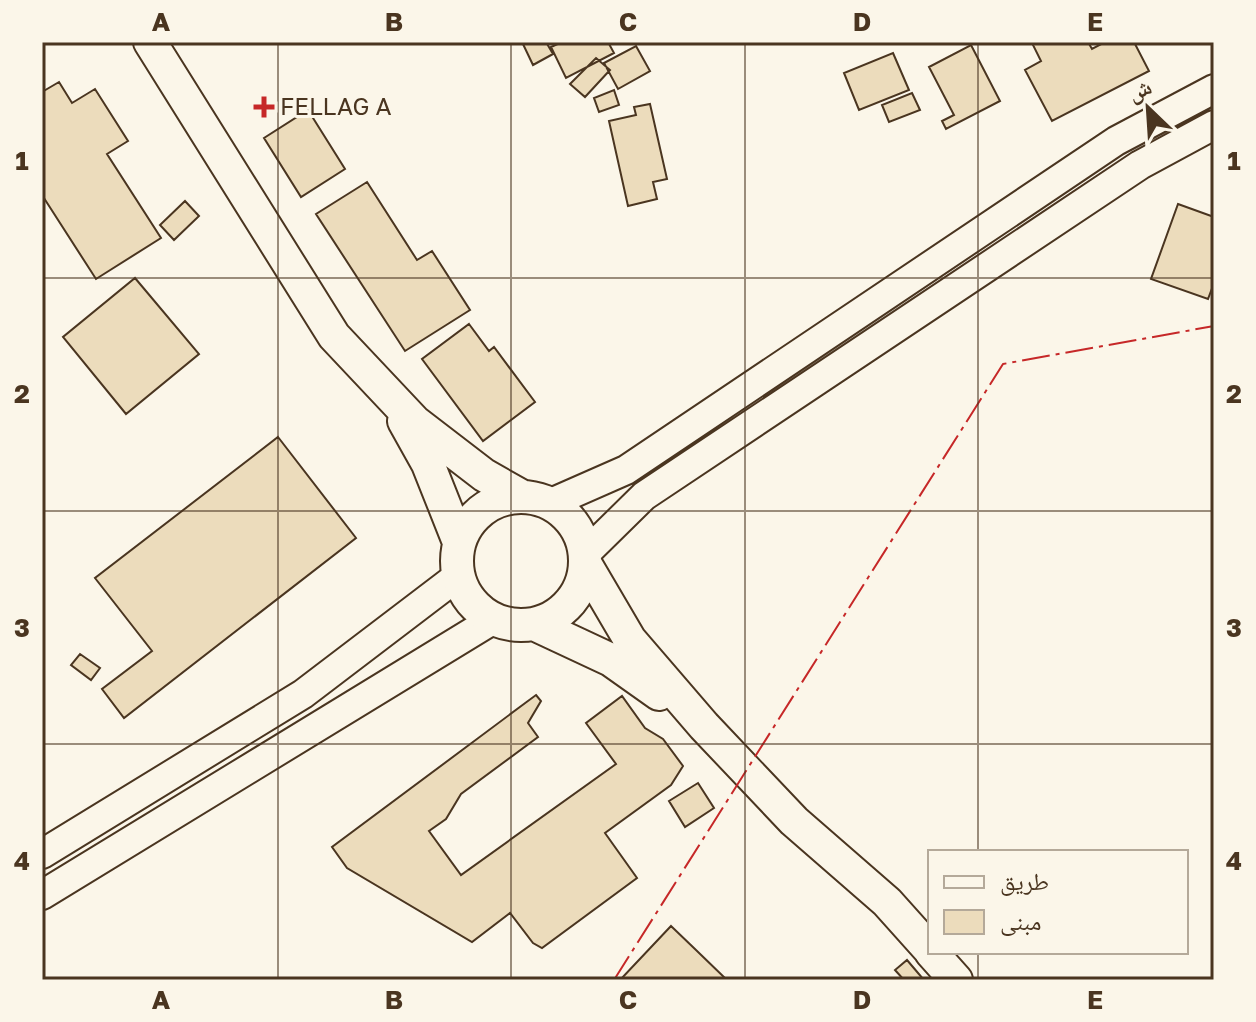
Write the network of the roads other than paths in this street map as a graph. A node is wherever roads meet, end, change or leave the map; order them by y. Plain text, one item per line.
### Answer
1 (150, 42) edge
2 (1214, 89) edge
3 (1214, 125) edge
4 (384, 392) junction
5 (536, 500) junction
6 (459, 542) junction
7 (586, 559) junction
8 (458, 576) junction
9 (494, 619) junction
10 (534, 624) junction
11 (704, 726) junction
12 (42, 854) edge
13 (42, 895) edge
14 (928, 948) edge
15 (934, 954) edge
16 (956, 980) edge

1 - 4 main road
2 - 5 street
3 - 7 street
4 - 5 main road
4 - 6 main road
5 - 6 main road
5 - 7 main road
6 - 8 main road
7 - 10 main road
7 - 11 main road
8 - 9 main road
8 - 12 street
9 - 10 main road
9 - 13 street
10 - 11 main road
11 - 14 main road
15 - 16 main road

